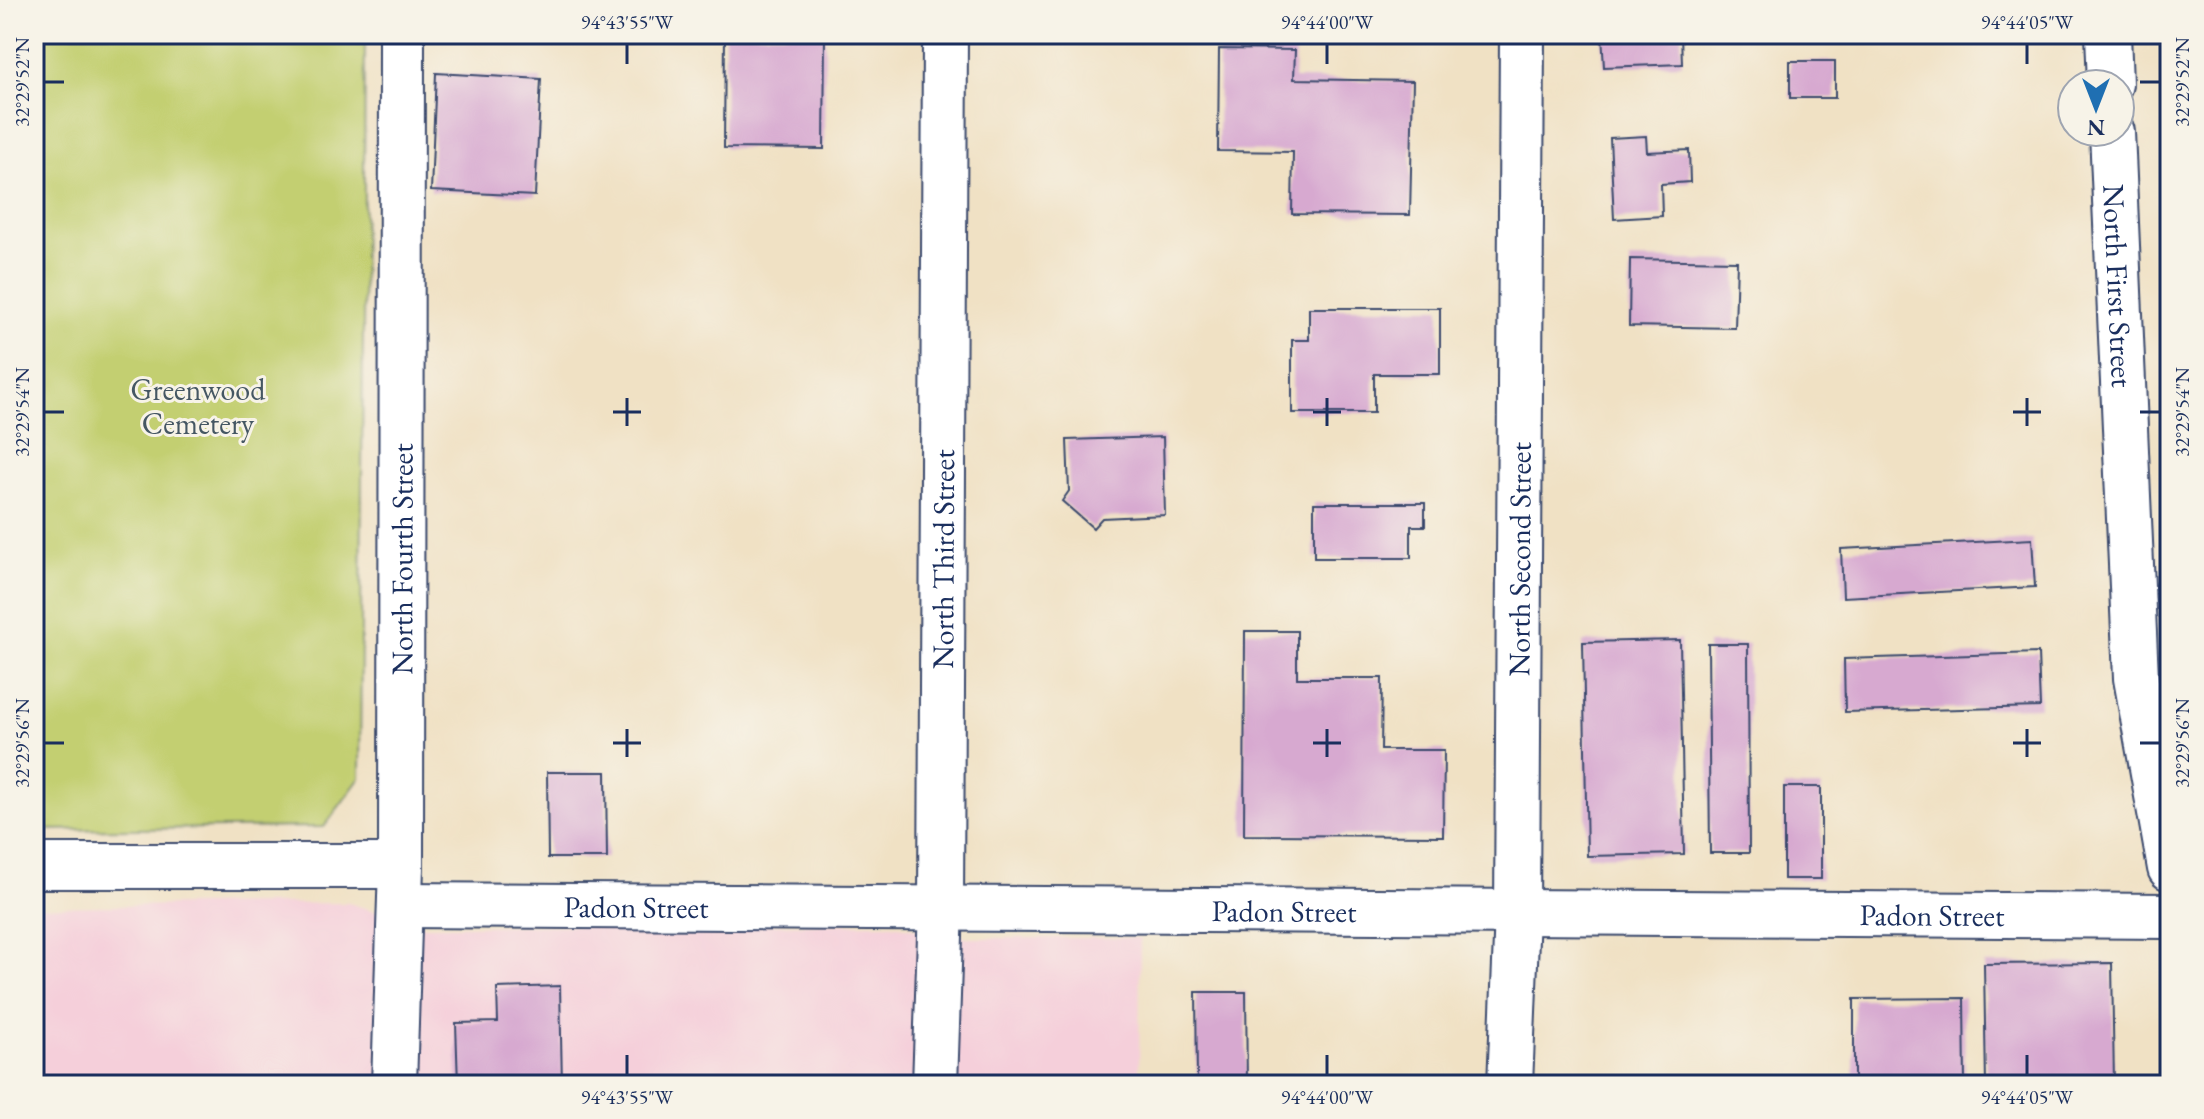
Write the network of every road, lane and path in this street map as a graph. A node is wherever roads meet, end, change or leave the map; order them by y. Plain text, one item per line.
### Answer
1 (402, 34) edge
2 (945, 34) edge
3 (1522, 34) edge
4 (2108, 34) edge
5 (2109, 68) edge
6 (2113, 148) edge
7 (2153, 676) edge
8 (34, 866) edge
9 (2170, 868) edge
10 (400, 885) junction
11 (941, 906) junction
12 (1517, 914) junction
13 (2170, 916) edge
14 (394, 1085) edge
15 (935, 1085) edge
16 (1510, 1085) edge

1 - 10 street, North Fourth Street
2 - 11 street, North Third Street
3 - 12 street, North Second Street
4 - 5 street
6 - 7 street, North First Street
7 - 9 street, North First Street
8 - 10 street, Padon Street
10 - 11 street, Padon Street
10 - 14 street, North Fourth Street
11 - 12 street, Padon Street
11 - 15 street, North Third Street
12 - 13 street, Padon Street
12 - 16 street, North Second Street

